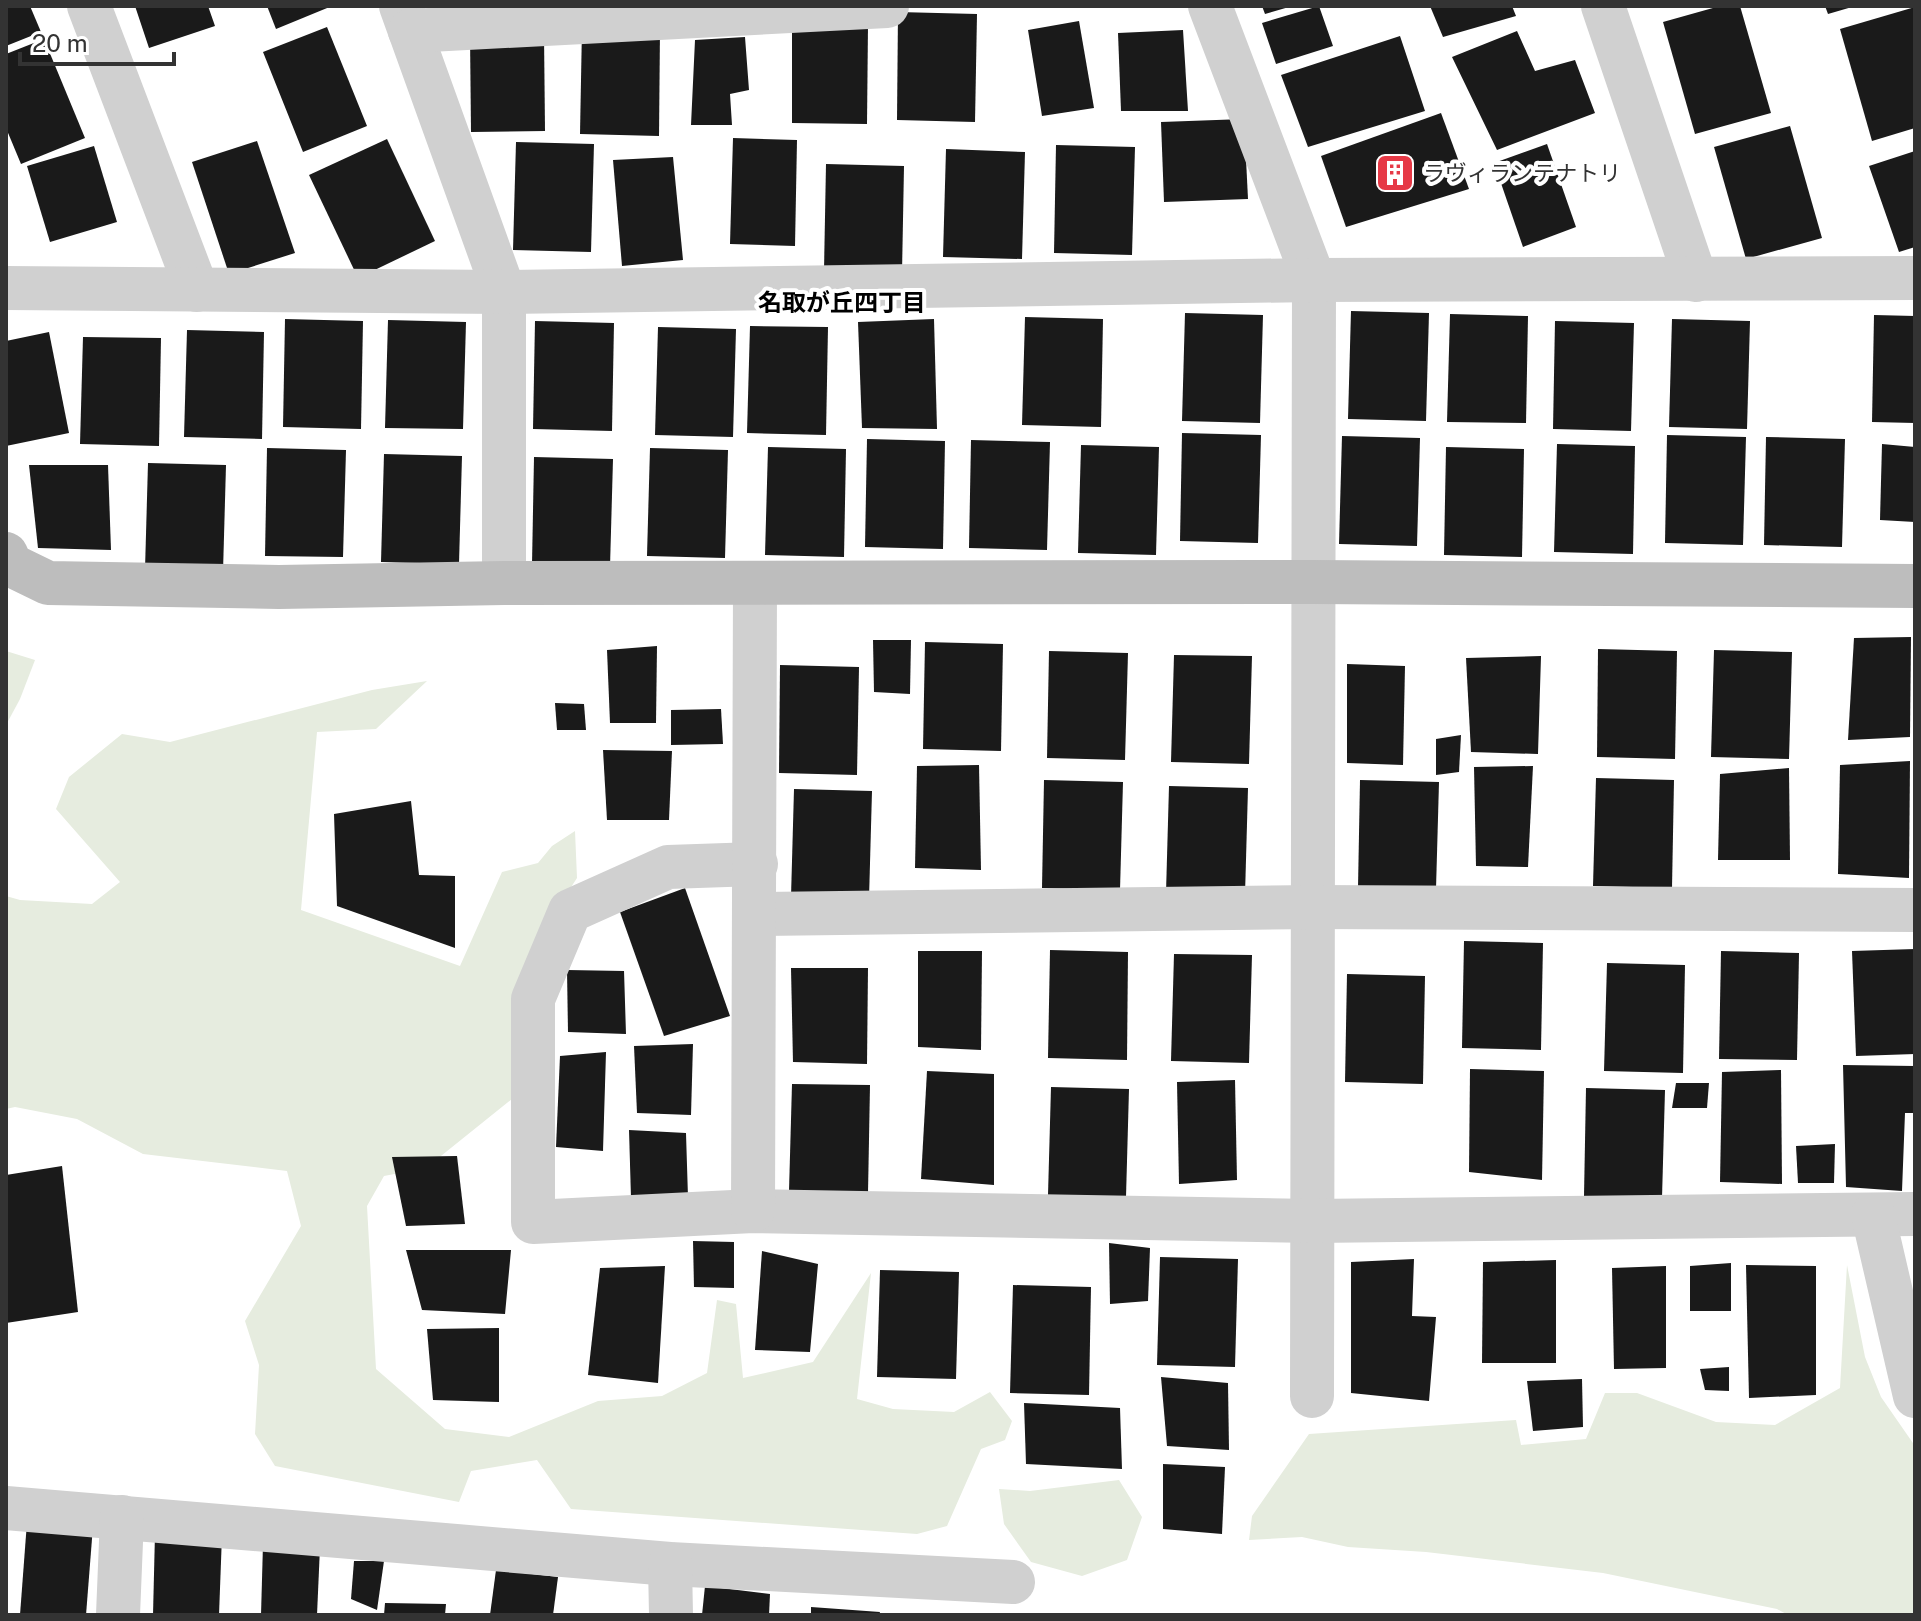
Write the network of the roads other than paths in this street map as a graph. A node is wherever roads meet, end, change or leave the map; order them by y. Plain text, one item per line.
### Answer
1 (89, 6) edge
2 (887, 6) edge
3 (1210, 6) edge
4 (1603, 6) edge
5 (406, 18) edge
6 (1915, 278) edge
7 (1314, 280) junction
8 (1696, 280) junction
9 (6, 288) edge
10 (197, 290) junction
11 (504, 292) junction
12 (6, 554) edge
13 (1314, 582) junction
14 (504, 583) junction
15 (755, 585) junction
16 (1915, 586) edge
17 (756, 864) junction
18 (1314, 907) junction
19 (1915, 910) edge
20 (756, 914) junction
21 (753, 1211) junction
22 (1894, 1214) edge
23 (1313, 1221) junction
24 (1312, 1396) dead end
25 (1915, 1396) edge
26 (6, 1508) edge
27 (122, 1517) junction
28 (670, 1564) junction
29 (1013, 1582) dead end
30 (118, 1615) edge
31 (671, 1615) edge

1 - 10 street
2 - 5 street
3 - 7 street
4 - 8 street
5 - 11 street
6 - 8 street
7 - 8 street
7 - 11 street
7 - 13 street
9 - 10 street
10 - 11 street
11 - 14 street
12 - 14 street
13 - 15 street
13 - 16 street
13 - 18 street
14 - 15 street
15 - 17 street
17 - 20 street
17 - 21 street
18 - 19 street
18 - 20 street
18 - 23 street
20 - 21 street
21 - 23 street
22 - 23 street
22 - 25 street
23 - 24 street
26 - 27 street
27 - 28 street
27 - 30 street
28 - 29 street
28 - 31 street

